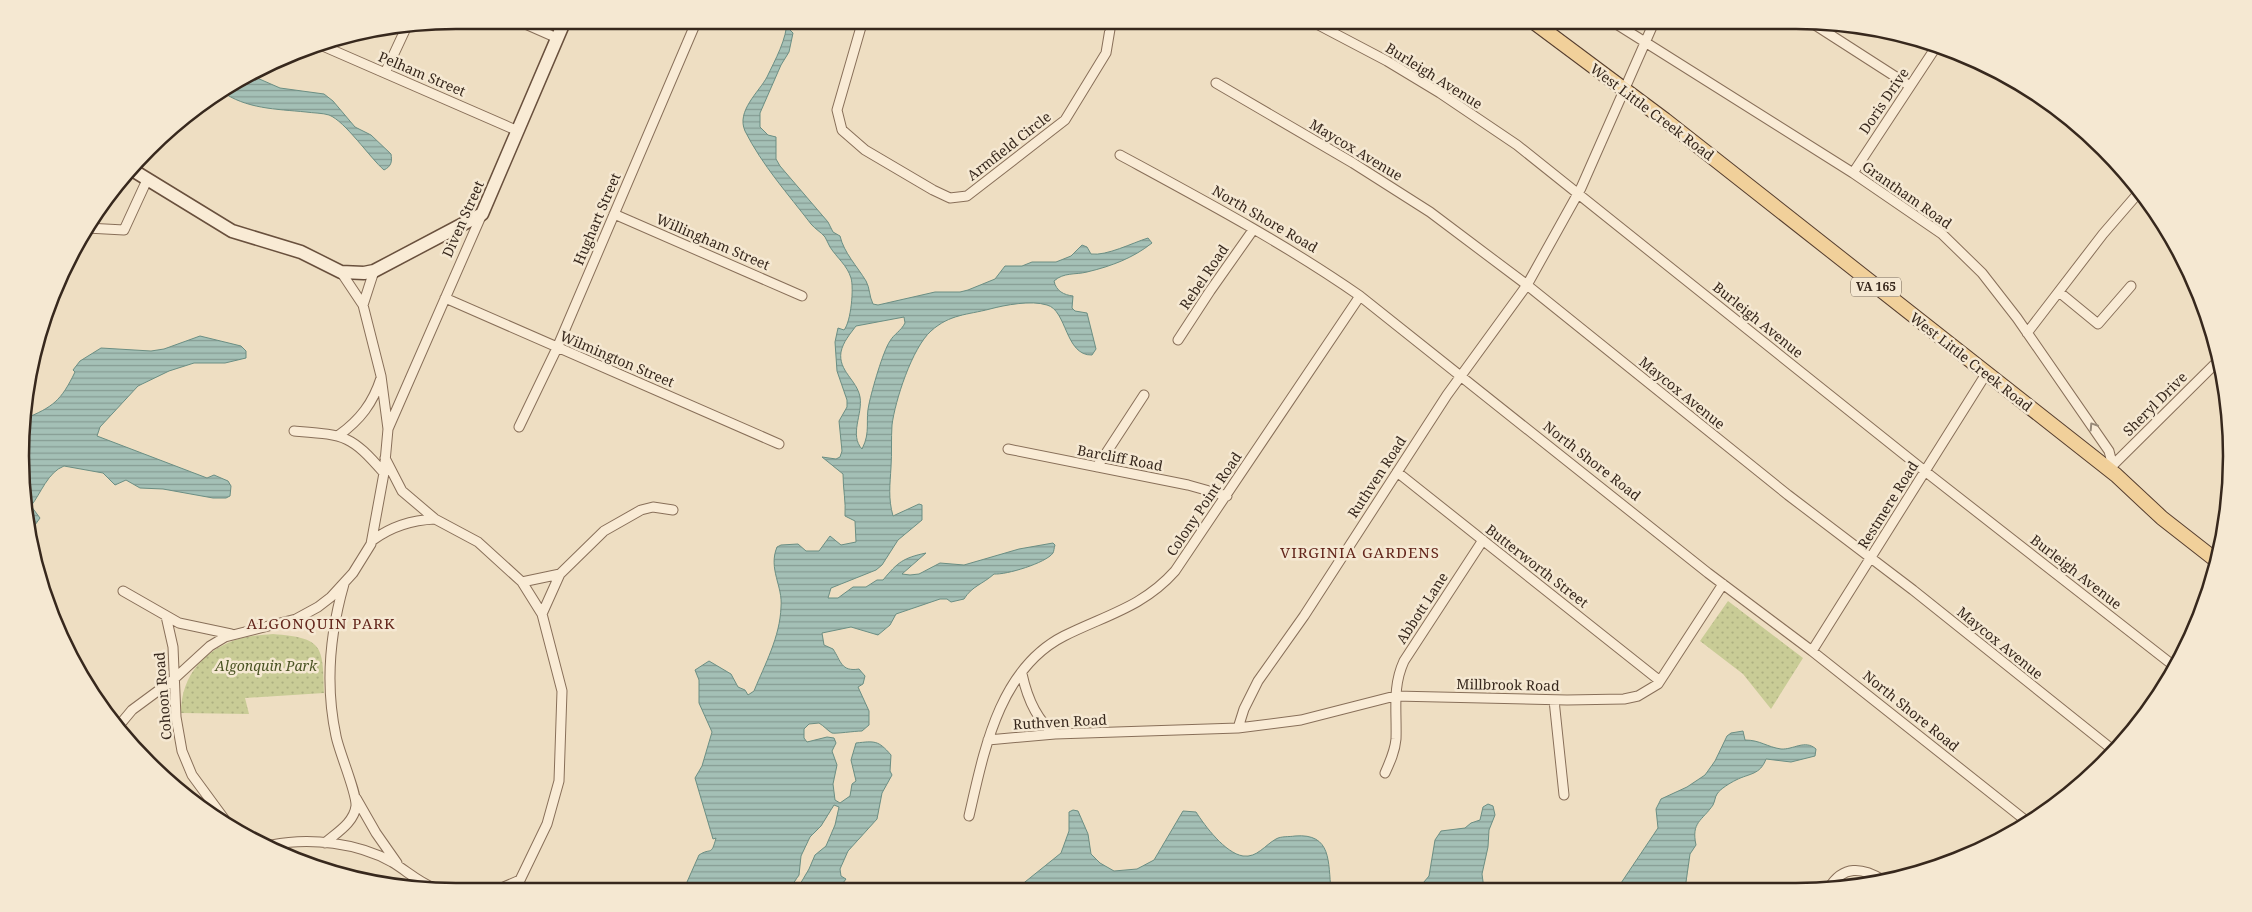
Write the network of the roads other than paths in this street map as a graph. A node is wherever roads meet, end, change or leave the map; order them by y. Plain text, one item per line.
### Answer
1 (536, 29) edge
2 (561, 29) edge
3 (693, 29) edge
4 (860, 29) edge
5 (1109, 29) edge
6 (1326, 29) edge
7 (1543, 29) edge
8 (1625, 29) edge
9 (1651, 29) edge
10 (1823, 30) edge
11 (404, 32) edge
12 (557, 38) junction
13 (1646, 41) junction
14 (328, 48) edge
15 (1933, 51) edge
16 (386, 73) junction
17 (1216, 83) dead end
18 (1910, 86) junction
19 (1624, 90) junction
20 (518, 130) junction
21 (1120, 155) dead end
22 (136, 173) edge
23 (1853, 173) junction
24 (147, 180) junction
25 (1578, 194) junction
26 (2135, 197) edge
27 (482, 214) junction
28 (614, 214) junction
29 (95, 228) edge
30 (1253, 230) junction
31 (374, 270) junction
32 (341, 272) junction
33 (1526, 284) junction
34 (2131, 286) dead end
35 (2059, 292) junction
36 (802, 296) dead end
37 (1360, 296) junction
38 (445, 298) junction
39 (363, 305) junction
40 (2027, 333) junction
41 (1178, 340) dead end
42 (556, 348) junction
43 (2213, 366) edge
44 (1986, 374) junction
45 (382, 376) junction
46 (1461, 376) junction
47 (1144, 395) dead end
48 (520, 427) dead end
49 (388, 429) junction
50 (294, 432) dead end
51 (339, 435) junction
52 (779, 444) dead end
53 (1008, 449) dead end
54 (385, 458) junction
55 (1097, 467) junction
56 (2109, 470) junction
57 (1397, 472) junction
58 (1926, 472) junction
59 (384, 473) junction
60 (1227, 496) junction
61 (673, 510) dead end
62 (435, 519) junction
63 (373, 540) junction
64 (1483, 540) junction
65 (2211, 557) edge
66 (1870, 559) junction
67 (560, 574) junction
68 (522, 582) junction
69 (344, 584) junction
70 (1723, 584) junction
71 (123, 591) dead end
72 (542, 614) junction
73 (166, 616) junction
74 (231, 634) junction
75 (1812, 651) junction
76 (2170, 663) edge
77 (1022, 674) junction
78 (174, 679) junction
79 (1660, 681) junction
80 (1395, 696) junction
81 (1554, 700) junction
82 (122, 722) edge
83 (1238, 728) junction
84 (1055, 734) junction
85 (988, 740) junction
86 (2109, 747) edge
87 (1385, 773) dead end
88 (1564, 795) dead end
89 (354, 796) junction
90 (215, 808) edge
91 (969, 816) dead end
92 (2022, 818) edge
93 (325, 843) junction
94 (277, 844) edge
95 (404, 870) junction
96 (1876, 876) edge
97 (520, 880) junction
98 (417, 881) edge
99 (1835, 881) edge
100 (513, 883) edge
101 (520, 883) edge

1 - 12 street
2 - 12 street, Diven Street
3 - 28 street, Hughart Street
4 - 5 street, Armfield Circle
6 - 25 street, Burleigh Avenue
7 - 19 main road, West Little Creek Road / VA 165
8 - 13 street, Grantham Road
9 - 13 street, Ruthven Road
10 - 18 street
11 - 16 street
12 - 20 street, Diven Street
13 - 19 street, Ruthven Road
13 - 23 street, Grantham Road
14 - 16 street, Pelham Street
15 - 18 street, Doris Drive
16 - 20 street, Pelham Street
17 - 33 street, Maycox Avenue
18 - 23 street, Doris Drive
19 - 25 street, Ruthven Road
19 - 44 main road, West Little Creek Road / VA 165
20 - 27 street, Diven Street
21 - 30 street, North Shore Road
22 - 24 street
23 - 40 street, Grantham Road
24 - 29 street
24 - 32 street
25 - 33 street, Ruthven Road
25 - 58 street, Burleigh Avenue
26 - 35 street
27 - 31 street
27 - 38 street, Diven Street
28 - 36 street, Willingham Street
28 - 42 street, Hughart Street
30 - 37 street, North Shore Road
30 - 41 street, Rebel Road
31 - 32 street
31 - 39 street
32 - 39 street
33 - 46 street, Ruthven Road
33 - 66 street, Maycox Avenue
34 - 35 street
35 - 40 street
37 - 46 street, North Shore Road
37 - 60 street, Colony Point Road
38 - 42 street, Wilmington Street
38 - 49 street, Diven Street
39 - 45 street
56 -> 40 street, Grantham Road
42 - 48 street, Hughart Street
42 - 52 street, Wilmington Street
43 - 56 street, Sheryl Drive
44 - 56 main road, West Little Creek Road / VA 165
44 - 58 street, Restmere Road
45 - 49 street
45 - 51 street
46 - 57 street, Ruthven Road
46 - 70 street, North Shore Road
47 - 55 street
49 - 54 street
50 - 51 street
51 - 59 street
53 - 55 street, Barcliff Road
54 - 59 street
54 - 62 street
55 - 60 street, Barcliff Road
56 - 65 main road, West Little Creek Road / VA 165
57 - 64 street, Butterworth Street
57 - 83 street, Ruthven Road
58 - 66 street, Restmere Road
58 - 76 street, Burleigh Avenue
59 - 63 street
60 - 77 street, Colony Point Road
61 - 67 street
62 - 63 street
62 - 68 street
63 - 69 street
64 - 79 street, Butterworth Street
64 - 80 street, Abbott Lane
66 - 75 street, Restmere Road
66 - 86 street, Maycox Avenue
67 - 68 street
67 - 72 street
68 - 72 street
69 - 74 street
69 - 89 street
70 - 75 street, North Shore Road
70 - 79 street, Millbrook Road
71 - 73 street
72 - 97 street
73 - 74 street
73 - 78 street, Cohoon Road
74 - 78 street
75 - 92 street, North Shore Road
77 - 84 street
77 - 85 street, Colony Point Road
78 - 82 street
78 - 90 street, Cohoon Road
79 - 81 street, Millbrook Road
80 - 81 street, Millbrook Road
80 - 83 street, Millbrook Road
80 - 87 street, Abbott Lane
81 - 88 street
83 - 84 street, Ruthven Road
84 - 85 street, Ruthven Road
85 - 91 street, Colony Point Road
89 - 93 street
89 - 95 street
93 - 94 street
93 - 95 street
95 - 98 street
96 - 99 street
97 - 100 street
97 - 101 street

